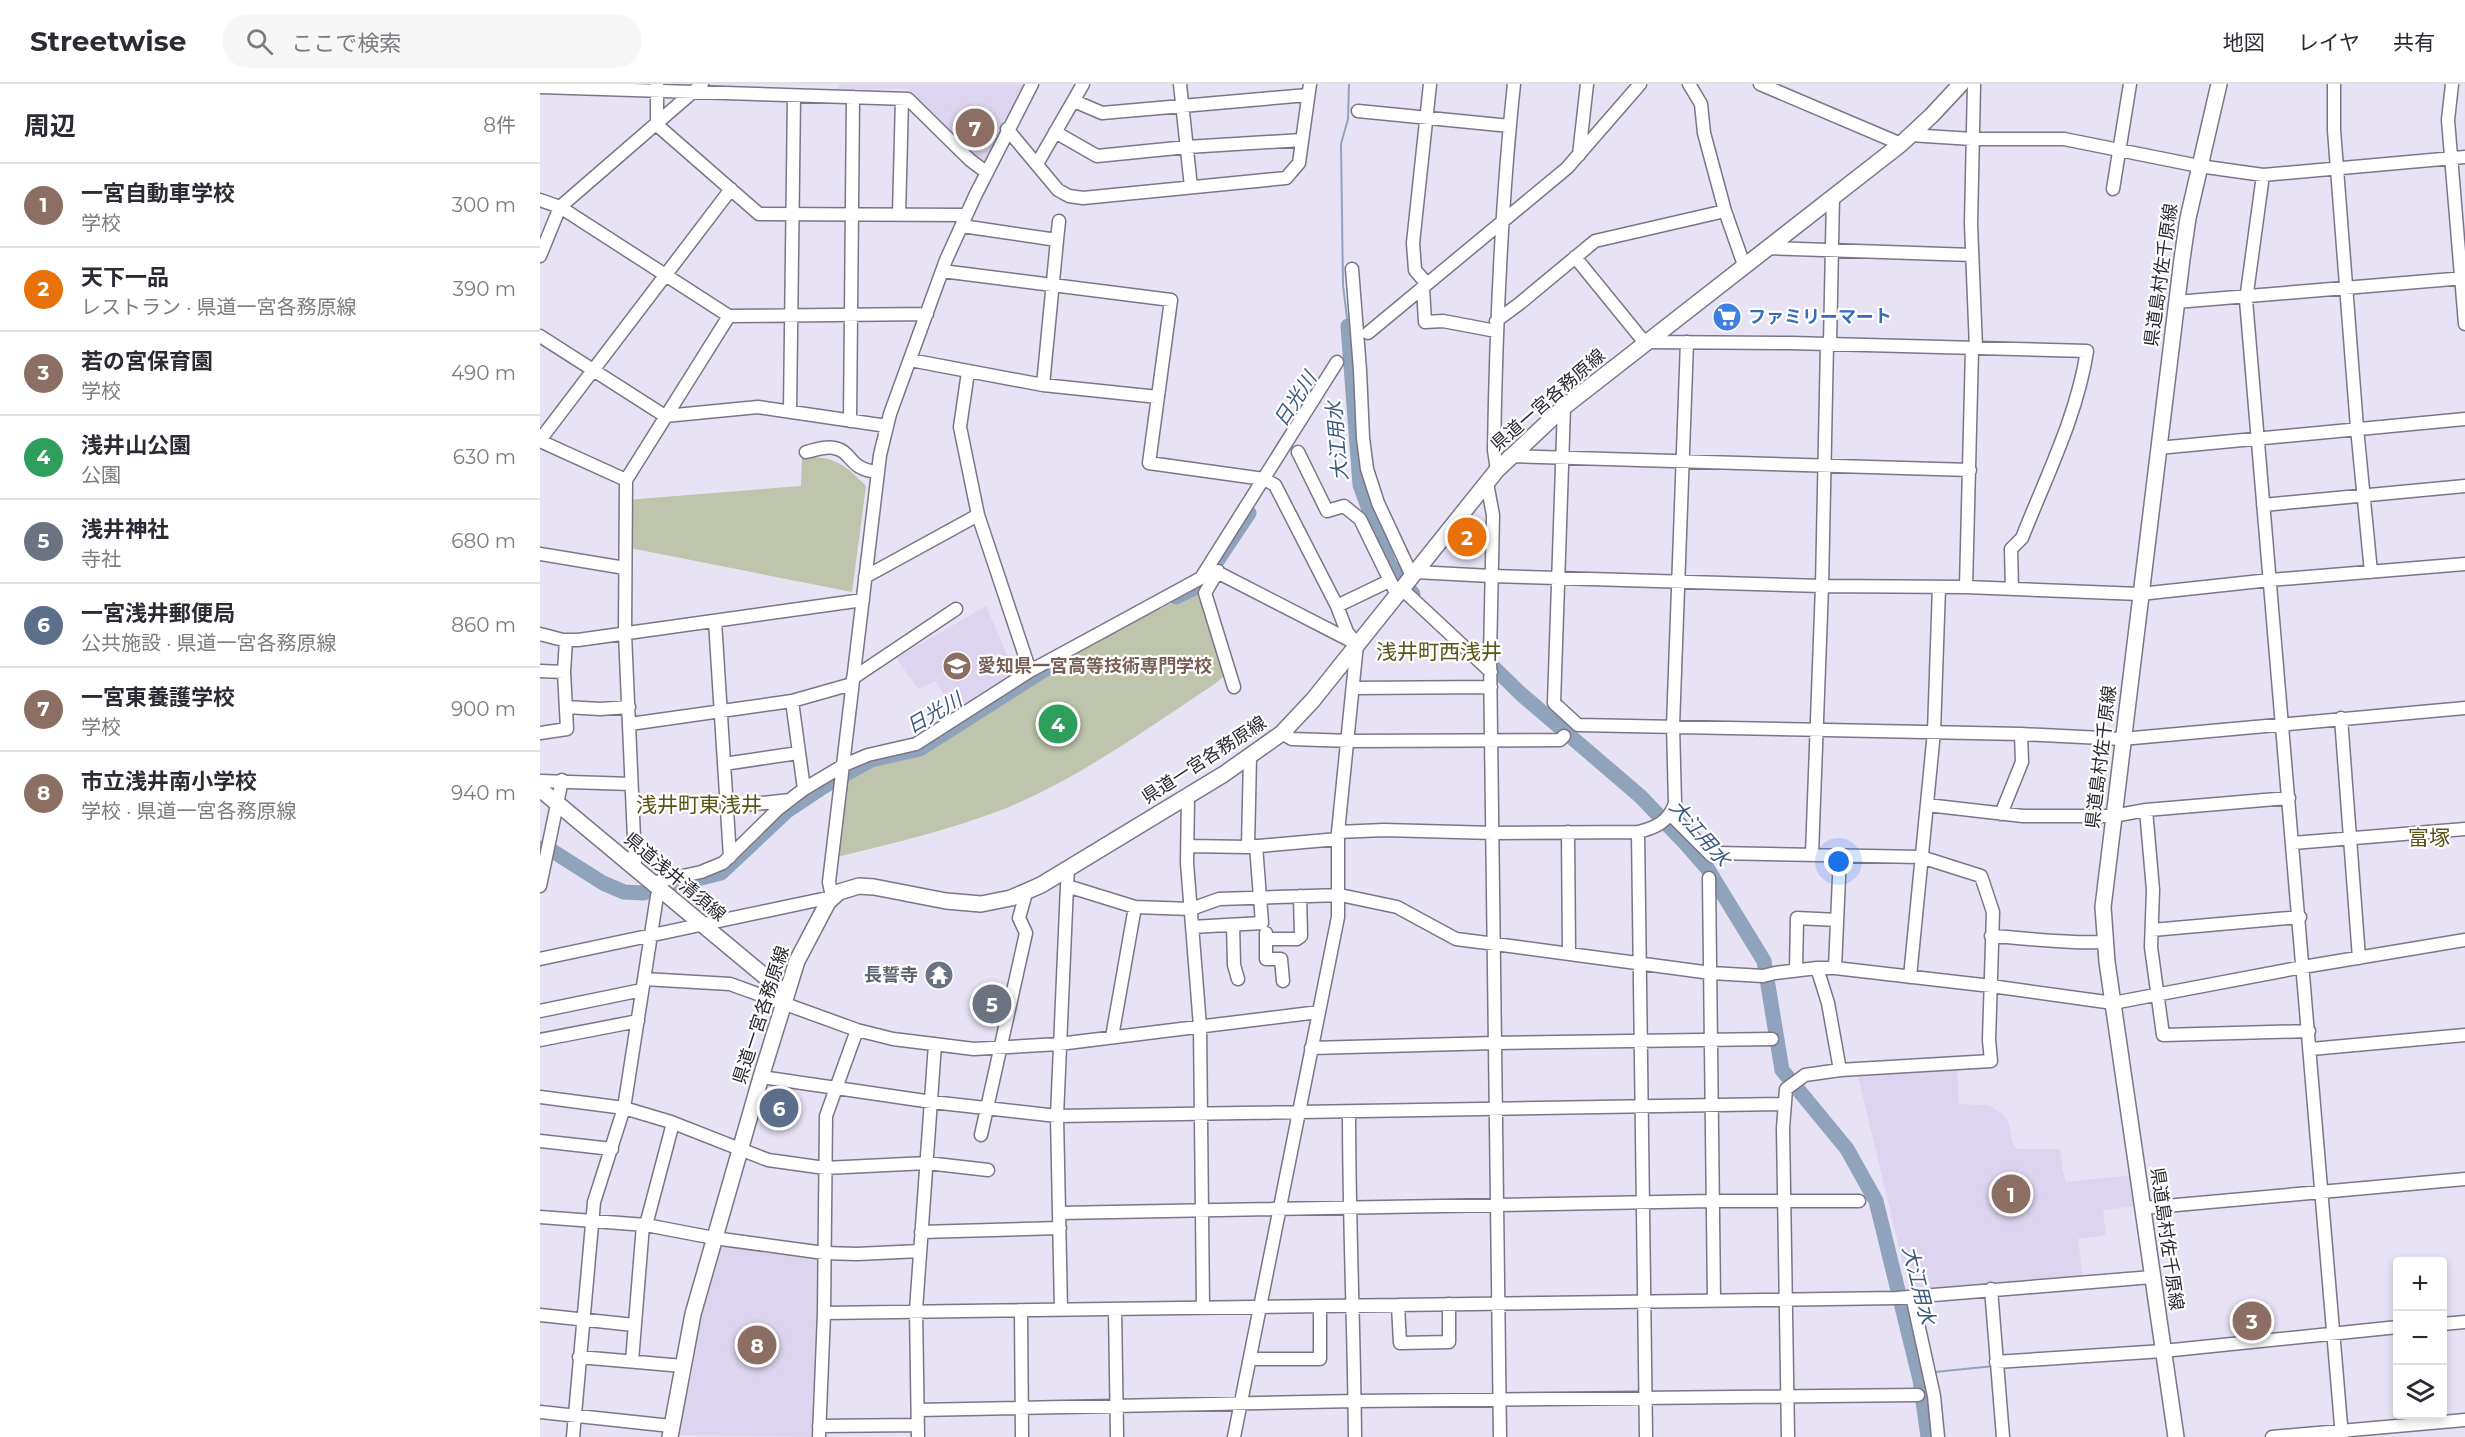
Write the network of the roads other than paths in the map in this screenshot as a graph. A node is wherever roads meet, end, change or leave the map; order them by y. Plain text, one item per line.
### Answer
1 (1032, 84) edge
2 (1083, 84) edge
3 (1180, 84) edge
4 (1430, 84) edge
5 (1514, 84) edge
6 (1587, 84) edge
7 (1640, 84) edge
8 (1689, 84) edge
9 (1760, 84) edge
10 (1961, 84) edge
11 (1974, 84) edge
12 (2130, 84) edge
13 (2219, 84) edge
14 (2334, 84) edge
15 (2452, 84) edge
16 (660, 86) edge
17 (540, 87) edge
18 (697, 88) edge
19 (1309, 90) edge
20 (794, 96) junction
21 (853, 97) junction
22 (902, 99) junction
23 (1074, 101) junction
24 (1182, 107) junction
25 (1358, 111) dead end
26 (1426, 118) junction
27 (657, 125) junction
28 (1510, 126) junction
29 (1007, 129) junction
30 (1055, 132) junction
31 (1905, 139) junction
32 (1972, 139) junction
33 (1302, 140) junction
34 (1187, 147) junction
35 (2120, 149) junction
36 (1579, 156) junction
37 (2465, 157) edge
38 (2451, 158) junction
39 (1037, 164) junction
40 (2199, 166) junction
41 (2338, 167) junction
42 (986, 172) junction
43 (2263, 175) junction
44 (1191, 187) junction
45 (730, 189) junction
46 (2113, 189) dead end
47 (1833, 196) junction
48 (540, 200) edge
49 (560, 207) junction
50 (1725, 211) junction
51 (793, 213) junction
52 (852, 214) junction
53 (899, 215) junction
54 (964, 221) junction
55 (1059, 221) dead end
56 (1501, 224) junction
57 (1057, 240) junction
58 (1767, 248) junction
59 (1832, 251) junction
60 (1972, 255) junction
61 (540, 256) edge
62 (1575, 257) junction
63 (1744, 265) junction
64 (1352, 269) dead end
65 (942, 271) junction
66 (664, 274) junction
67 (2463, 278) edge
68 (1052, 286) junction
69 (1425, 286) junction
70 (2347, 286) junction
71 (2246, 296) junction
72 (2176, 302) junction
73 (729, 316) junction
74 (792, 316) junction
75 (850, 316) junction
76 (926, 318) junction
77 (2465, 324) edge
78 (1496, 326) junction
79 (1368, 333) dead end
80 (540, 336) edge
81 (1647, 342) junction
82 (1686, 342) junction
83 (1828, 344) junction
84 (1974, 349) junction
85 (910, 360) junction
86 (1337, 362) dead end
87 (593, 370) junction
88 (968, 372) junction
89 (1043, 385) junction
90 (1158, 397) junction
91 (1564, 406) junction
92 (790, 411) junction
93 (664, 416) junction
94 (2465, 418) edge
95 (850, 421) junction
96 (887, 426) junction
97 (2357, 428) junction
98 (2259, 439) junction
99 (540, 440) edge
100 (2158, 448) junction
101 (806, 452) dead end
102 (1298, 452) dead end
103 (1509, 456) junction
104 (1563, 457) junction
105 (1683, 460) junction
106 (1825, 464) junction
107 (1497, 470) junction
108 (1970, 470) junction
109 (878, 472) junction
110 (1264, 479) junction
111 (626, 480) junction
112 (1486, 483) junction
113 (2465, 486) edge
114 (2364, 495) junction
115 (2263, 505) junction
116 (978, 515) junction
117 (540, 554) edge
118 (2465, 564) edge
119 (625, 568) junction
120 (1213, 569) junction
121 (2371, 572) junction
122 (1491, 576) junction
123 (865, 577) junction
124 (1559, 578) junction
125 (2270, 580) junction
126 (1678, 581) junction
127 (1404, 583) junction
128 (1822, 586) junction
129 (1939, 586) junction
130 (1966, 587) junction
131 (2012, 589) junction
132 (2140, 594) junction
133 (863, 600) junction
134 (1337, 606) junction
135 (956, 609) dead end
136 (715, 621) junction
137 (540, 634) edge
138 (625, 634) junction
139 (566, 640) junction
140 (1357, 644) junction
141 (540, 671) edge
142 (1030, 671) junction
143 (564, 672) junction
144 (1491, 672) junction
145 (852, 681) junction
146 (1234, 687) dead end
147 (1491, 687) junction
148 (1353, 688) junction
149 (792, 701) junction
150 (566, 707) junction
151 (629, 707) junction
152 (2465, 708) edge
153 (721, 711) junction
154 (2341, 718) junction
155 (2283, 723) junction
156 (630, 724) junction
157 (1673, 726) junction
158 (1817, 729) junction
159 (1934, 732) junction
160 (540, 733) edge
161 (1282, 733) junction
162 (2021, 734) junction
163 (1564, 736) dead end
164 (1347, 739) junction
165 (2122, 739) junction
166 (1492, 741) junction
167 (798, 753) junction
168 (1250, 757) junction
169 (724, 764) junction
170 (844, 765) junction
171 (562, 780) junction
172 (540, 781) edge
173 (631, 784) junction
174 (540, 789) edge
175 (804, 789) junction
176 (1188, 796) junction
177 (2289, 798) junction
178 (790, 800) junction
179 (558, 804) junction
180 (1927, 805) junction
181 (727, 807) junction
182 (2146, 810) junction
183 (2001, 814) junction
184 (2113, 816) junction
185 (1667, 817) junction
186 (2465, 829) edge
187 (1568, 832) junction
188 (1638, 832) junction
189 (1494, 833) junction
190 (1338, 835) junction
191 (2350, 838) junction
192 (2293, 843) junction
193 (1188, 846) junction
194 (1252, 846) junction
195 (1812, 854) junction
196 (1840, 855) junction
197 (730, 857) junction
198 (1921, 857) junction
199 (633, 866) junction
200 (1068, 869) junction
201 (1709, 878) dead end
202 (540, 886) edge
203 (655, 886) junction
204 (1067, 886) junction
205 (1026, 893) junction
206 (1300, 896) junction
207 (1340, 896) junction
208 (832, 897) junction
209 (1261, 897) junction
210 (1135, 907) junction
211 (1191, 909) junction
212 (2300, 917) junction
213 (1837, 920) junction
214 (1262, 921) junction
215 (701, 924) junction
216 (1233, 925) junction
217 (1192, 927) junction
218 (2152, 930) junction
219 (651, 935) junction
220 (1991, 936) junction
221 (1266, 939) junction
222 (2465, 940) edge
223 (2104, 942) junction
224 (1495, 944) junction
225 (1569, 953) junction
226 (2359, 958) junction
227 (540, 959) edge
228 (1640, 964) junction
229 (2303, 967) junction
230 (1817, 968) junction
231 (1835, 968) junction
232 (1796, 970) junction
233 (1711, 973) junction
234 (1238, 978) dead end
235 (1910, 978) junction
236 (1283, 981) dead end
237 (643, 985) junction
238 (1991, 986) junction
239 (2157, 996) junction
240 (785, 999) junction
241 (2113, 1003) junction
242 (540, 1011) edge
243 (1319, 1012) junction
244 (638, 1021) junction
245 (1200, 1026) junction
246 (857, 1030) junction
247 (2309, 1030) junction
248 (2465, 1035) edge
249 (1112, 1037) junction
250 (1772, 1039) dead end
251 (540, 1040) edge
252 (1641, 1040) junction
253 (1713, 1040) junction
254 (1495, 1043) junction
255 (935, 1044) junction
256 (1059, 1044) junction
257 (1001, 1047) junction
258 (1311, 1048) junction
259 (2311, 1049) junction
260 (1840, 1070) junction
261 (761, 1077) junction
262 (834, 1088) junction
263 (540, 1097) edge
264 (932, 1102) junction
265 (1785, 1104) junction
266 (1641, 1106) junction
267 (1713, 1106) junction
268 (624, 1108) junction
269 (1495, 1108) junction
270 (987, 1110) junction
271 (1298, 1111) junction
272 (1349, 1112) junction
273 (1201, 1114) junction
274 (1057, 1116) junction
275 (673, 1123) junction
276 (981, 1135) dead end
277 (540, 1142) edge
278 (612, 1149) junction
279 (740, 1150) junction
280 (927, 1163) junction
281 (825, 1168) junction
282 (988, 1170) dead end
283 (2465, 1179) edge
284 (2322, 1193) junction
285 (1785, 1200) junction
286 (1712, 1201) junction
287 (1859, 1201) dead end
288 (1642, 1202) junction
289 (1496, 1204) junction
290 (1349, 1207) junction
291 (2143, 1208) junction
292 (1280, 1209) junction
293 (1202, 1211) junction
294 (1059, 1213) junction
295 (540, 1217) edge
296 (591, 1222) junction
297 (645, 1225) junction
298 (1060, 1228) junction
299 (921, 1232) junction
300 (714, 1238) junction
301 (920, 1251) junction
302 (824, 1253) junction
303 (2152, 1277) junction
304 (1990, 1289) junction
305 (1905, 1297) junction
306 (1785, 1299) junction
307 (1714, 1300) junction
308 (1643, 1302) junction
309 (1499, 1303) junction
310 (1449, 1304) junction
311 (1398, 1305) junction
312 (1354, 1306) junction
313 (1203, 1307) junction
314 (1320, 1307) junction
315 (1261, 1308) junction
316 (1115, 1309) junction
317 (1061, 1310) junction
318 (1021, 1311) junction
319 (916, 1312) junction
320 (824, 1313) junction
321 (540, 1315) edge
322 (582, 1320) junction
323 (2465, 1322) edge
324 (2447, 1324) edge
325 (634, 1325) junction
326 (2393, 1327) edge
327 (2333, 1333) junction
328 (2163, 1351) junction
329 (579, 1357) junction
330 (1250, 1359) junction
331 (632, 1361) junction
332 (1996, 1362) junction
333 (683, 1366) junction
334 (1918, 1395) dead end
335 (1786, 1396) junction
336 (1644, 1397) junction
337 (1499, 1399) junction
338 (1355, 1401) junction
339 (1241, 1403) junction
340 (1116, 1407) junction
341 (1022, 1408) junction
342 (918, 1410) junction
343 (540, 1412) edge
344 (575, 1416) junction
345 (2465, 1422) edge
346 (918, 1431) edge
347 (670, 1432) edge
348 (819, 1432) edge
349 (2342, 1434) edge
350 (573, 1437) edge
351 (1022, 1437) edge
352 (1117, 1437) edge
353 (1234, 1437) edge
354 (1355, 1437) edge
355 (1500, 1437) edge
356 (1646, 1437) edge
357 (1788, 1437) edge
358 (1938, 1437) edge
359 (2003, 1437) edge
360 (2176, 1437) edge
361 (2272, 1437) edge

1 - 29 street
2 - 23 street
3 - 24 street
4 - 26 street
5 - 28 street
6 - 36 street
7 - 36 street
8 - 50 street
9 - 31 street
10 - 31 main road, 県道一宮各務原線
11 - 32 street
12 - 35 street
13 - 40 main road, 県道島村佐千原線
14 - 41 street
15 - 38 street
16 - 17 street
16 - 18 street
16 - 27 street
18 - 20 street
18 - 27 street
19 - 24 street
19 - 33 street
20 - 21 street
20 - 51 street
21 - 22 street
21 - 52 street
22 - 42 street
22 - 53 street
23 - 24 street
23 - 30 street
24 - 34 street
25 - 26 street
26 - 28 street
26 - 69 street
27 - 45 street
27 - 49 street
28 - 56 street
29 - 39 street
29 - 42 street
30 - 34 street
30 - 39 street
31 - 32 street
31 - 47 main road, 県道一宮各務原線
32 - 35 street
32 - 60 street
33 - 34 street
33 - 44 street
34 - 44 street
35 - 40 street
35 - 46 street
36 - 56 street
37 - 38 street
38 - 41 street
38 - 67 street
39 - 44 street
40 - 43 street
40 - 72 main road, 県道島村佐千原線
41 - 43 street
41 - 70 street
42 - 54 street
43 - 71 street
45 - 51 street
45 - 66 street
47 - 58 main road, 県道一宮各務原線
47 - 59 street
48 - 49 street
49 - 61 street
49 - 66 street
50 - 62 street
50 - 63 street
51 - 52 street
51 - 74 street
52 - 53 street
52 - 75 street
53 - 54 street
54 - 57 street
54 - 65 street
55 - 57 street
56 - 69 street
56 - 78 street
57 - 68 street
58 - 59 street
58 - 63 main road, 県道一宮各務原線
59 - 60 street
59 - 83 street
60 - 84 street
62 - 78 street
62 - 81 street
63 - 81 main road, 県道一宮各務原線
64 - 127 street
65 - 68 street
65 - 76 street
66 - 73 street
66 - 87 street
67 - 70 street
67 - 77 street
68 - 89 street
68 - 90 street
69 - 78 street
69 - 79 street
70 - 71 street
70 - 97 street
71 - 72 street
71 - 98 street
72 - 100 main road, 県道島村佐千原線
73 - 74 street
73 - 93 street
74 - 75 street
74 - 92 street
75 - 76 street
75 - 95 street
76 - 85 street
78 - 107 street
80 - 87 street
81 - 82 street
81 - 91 main road, 県道一宮各務原線
82 - 83 street
82 - 105 street
83 - 84 street
83 - 106 street
84 - 108 street
84 - 131 street
85 - 88 street
85 - 96 street
86 - 110 street
87 - 93 street
87 - 99 street
88 - 89 street
88 - 116 street
89 - 90 street
90 - 110 street
91 - 103 main road, 県道一宮各務原線
91 - 104 street
92 - 93 street
92 - 95 street
93 - 111 street
94 - 97 street
95 - 96 street
96 - 109 street
97 - 98 street
97 - 114 street
98 - 100 street
98 - 115 street
99 - 111 street
100 - 132 main road, 県道島村佐千原線
101 - 109 street
102 - 127 street
103 - 104 street
103 - 107 main road, 県道一宮各務原線
104 - 105 street
104 - 124 street
105 - 106 street
105 - 126 street
106 - 108 street
106 - 128 street
107 - 112 main road, 県道一宮各務原線
108 - 130 street
109 - 123 street
110 - 120 street
110 - 134 street
111 - 119 street
112 - 122 street
112 - 127 main road, 県道一宮各務原線
113 - 114 street
114 - 115 street
114 - 121 street
115 - 125 street
116 - 123 street
116 - 142 street
117 - 119 street
118 - 121 street
119 - 138 street
120 - 140 street
120 - 142 street
120 - 146 street
121 - 125 street
122 - 124 street
122 - 127 street
122 - 144 street
123 - 133 street
124 - 126 street
124 - 157 street
125 - 132 street
125 - 155 street
126 - 128 street
126 - 157 street
127 - 134 street
127 - 140 main road, 県道一宮各務原線
127 - 144 street
128 - 129 street
128 - 158 street
129 - 130 street
129 - 159 street
130 - 131 street
131 - 132 street
132 - 165 main road, 県道島村佐千原線
133 - 136 street
133 - 145 street
134 - 140 street
135 - 145 street
136 - 138 street
136 - 153 street
137 - 139 street
138 - 139 street
138 - 151 street
139 - 143 street
140 - 148 street
140 - 161 main road, 県道一宮各務原線
141 - 143 street
142 - 170 street
143 - 150 street
144 - 147 street
145 - 149 street
145 - 170 street
147 - 148 street
147 - 166 street
148 - 164 street
149 - 153 street
149 - 167 street
150 - 151 street
150 - 160 street
151 - 156 street
152 - 154 street
153 - 156 street
153 - 169 street
154 - 155 street
154 - 191 street
155 - 165 street
155 - 177 street
156 - 173 street
157 - 158 street
157 - 185 street
158 - 159 street
158 - 195 street
159 - 162 street
159 - 180 street
161 - 164 street
161 - 168 main road, 県道一宮各務原線
162 - 165 street
162 - 183 street
163 - 166 street
164 - 166 street
164 - 190 street
165 - 184 main road, 県道島村佐千原線
166 - 189 street
167 - 169 street
167 - 175 street
168 - 176 main road, 県道一宮各務原線
168 - 194 street
169 - 181 street
170 - 175 street
170 - 208 street
171 - 172 street
171 - 173 street
171 - 179 street
173 - 199 street
174 - 179 main road, 県道浅井清須線
175 - 178 street
176 - 193 street
176 - 200 main road, 県道一宮各務原線
177 - 182 street
177 - 192 street
178 - 181 street
178 - 197 street
179 - 199 main road, 県道浅井清須線
179 - 202 street
180 - 183 street
180 - 198 street
181 - 197 street
182 - 184 street
182 - 218 street
183 - 184 street
184 - 223 main road, 県道島村佐千原線
185 - 188 street
185 - 195 street
186 - 191 street
187 - 188 street
187 - 189 street
187 - 225 street
188 - 228 street
189 - 190 street
189 - 224 street
190 - 194 street
190 - 207 street
191 - 192 street
191 - 226 street
192 - 212 street
193 - 194 street
193 - 211 street
194 - 209 street
195 - 196 street
196 - 198 street
196 - 213 street
197 - 203 street
198 - 220 street
198 - 235 street
199 - 203 main road, 県道浅井清須線
200 - 204 street
200 - 205 main road, 県道一宮各務原線
201 - 233 street
203 - 215 main road, 県道浅井清須線
203 - 219 street
204 - 210 street
204 - 256 street
205 - 208 main road, 県道一宮各務原線
205 - 257 street
206 - 207 street
206 - 209 street
206 - 221 street
207 - 224 street
207 - 243 street
208 - 215 street
208 - 240 main road, 県道一宮各務原線
209 - 211 street
209 - 214 street
210 - 211 street
210 - 249 street
211 - 217 street
212 - 218 street
212 - 229 street
213 - 231 street
213 - 232 street
214 - 216 street
214 - 221 street
215 - 219 street
215 - 240 main road, 県道浅井清須線
216 - 217 street
216 - 234 street
217 - 245 street
218 - 239 street
219 - 227 street
219 - 237 street
220 - 223 street
220 - 238 street
221 - 236 street
222 - 226 street
223 - 241 main road, 県道島村佐千原線
224 - 225 street
224 - 254 street
225 - 228 street
226 - 229 street
228 - 233 street
228 - 252 street
229 - 239 street
229 - 247 street
230 - 231 street
230 - 232 street
230 - 260 street
231 - 235 street
232 - 233 street
233 - 253 street
235 - 238 street
237 - 240 street
237 - 242 street
237 - 244 street
238 - 241 street
238 - 260 street
239 - 241 street
239 - 247 street
240 - 246 street
240 - 261 main road, 県道一宮各務原線
241 - 291 main road, 県道島村佐千原線
243 - 245 street
243 - 258 street
244 - 251 street
244 - 268 street
245 - 249 street
245 - 273 street
246 - 255 street
246 - 262 street
247 - 259 street
248 - 259 street
249 - 256 street
250 - 253 street
252 - 253 street
252 - 254 street
252 - 266 street
253 - 267 street
254 - 258 street
254 - 269 street
255 - 257 street
255 - 264 street
256 - 257 street
256 - 274 street
257 - 270 street
258 - 271 street
259 - 284 street
260 - 265 street
261 - 262 street
261 - 279 main road, 県道一宮各務原線
262 - 264 street
262 - 281 street
263 - 268 street
264 - 270 street
264 - 280 street
265 - 267 street
265 - 285 street
266 - 267 street
266 - 269 street
266 - 288 street
267 - 286 street
268 - 275 street
268 - 278 street
269 - 272 street
269 - 289 street
270 - 274 street
270 - 276 street
271 - 272 street
271 - 273 street
271 - 292 street
272 - 290 street
273 - 274 street
273 - 293 street
274 - 294 street
275 - 279 street
275 - 297 street
277 - 278 street
278 - 296 street
279 - 281 street
279 - 300 main road, 県道一宮各務原線
280 - 281 street
280 - 282 street
280 - 299 street
281 - 302 street
283 - 284 street
284 - 291 street
284 - 327 street
285 - 286 street
285 - 287 street
285 - 306 street
286 - 288 street
286 - 307 street
288 - 289 street
288 - 308 street
289 - 290 street
289 - 309 street
290 - 292 street
290 - 312 street
291 - 303 main road, 県道島村佐千原線
292 - 293 street
292 - 315 street
293 - 294 street
293 - 313 street
294 - 298 street
295 - 296 street
296 - 297 street
296 - 322 street
297 - 300 street
297 - 325 street
298 - 299 street
298 - 317 street
299 - 301 street
300 - 302 street
300 - 333 main road, 県道一宮各務原線
301 - 302 street
301 - 319 street
302 - 320 street
303 - 304 street
303 - 328 main road, 県道島村佐千原線
304 - 305 street
304 - 332 street
305 - 306 street
305 - 358 street
306 - 307 street
306 - 335 street
307 - 308 street
308 - 309 street
308 - 336 street
309 - 310 street
309 - 337 street
310 - 311 street
310 - 311 street
311 - 312 street
312 - 314 street
312 - 338 street
313 - 315 street
313 - 316 street
314 - 315 street
314 - 330 street
315 - 330 street
316 - 317 street
316 - 340 street
317 - 318 street
318 - 319 street
318 - 341 street
319 - 320 street
319 - 342 street
320 - 348 street
321 - 322 street
322 - 325 street
322 - 329 street
323 - 324 street
325 - 331 street
326 - 327 street
327 - 328 street
327 - 349 street
328 - 332 street
328 - 360 main road, 県道島村佐千原線
329 - 331 street
329 - 344 street
330 - 339 street
331 - 333 street
332 - 359 street
333 - 347 main road, 県道一宮各務原線
334 - 335 street
335 - 336 street
335 - 357 street
336 - 337 street
336 - 356 street
337 - 338 street
337 - 355 street
338 - 339 street
338 - 354 street
339 - 340 street
339 - 353 street
340 - 341 street
340 - 352 street
341 - 342 street
341 - 351 street
342 - 346 street
343 - 344 street
344 - 347 street
344 - 350 street
345 - 349 street
346 - 348 street
349 - 361 street

